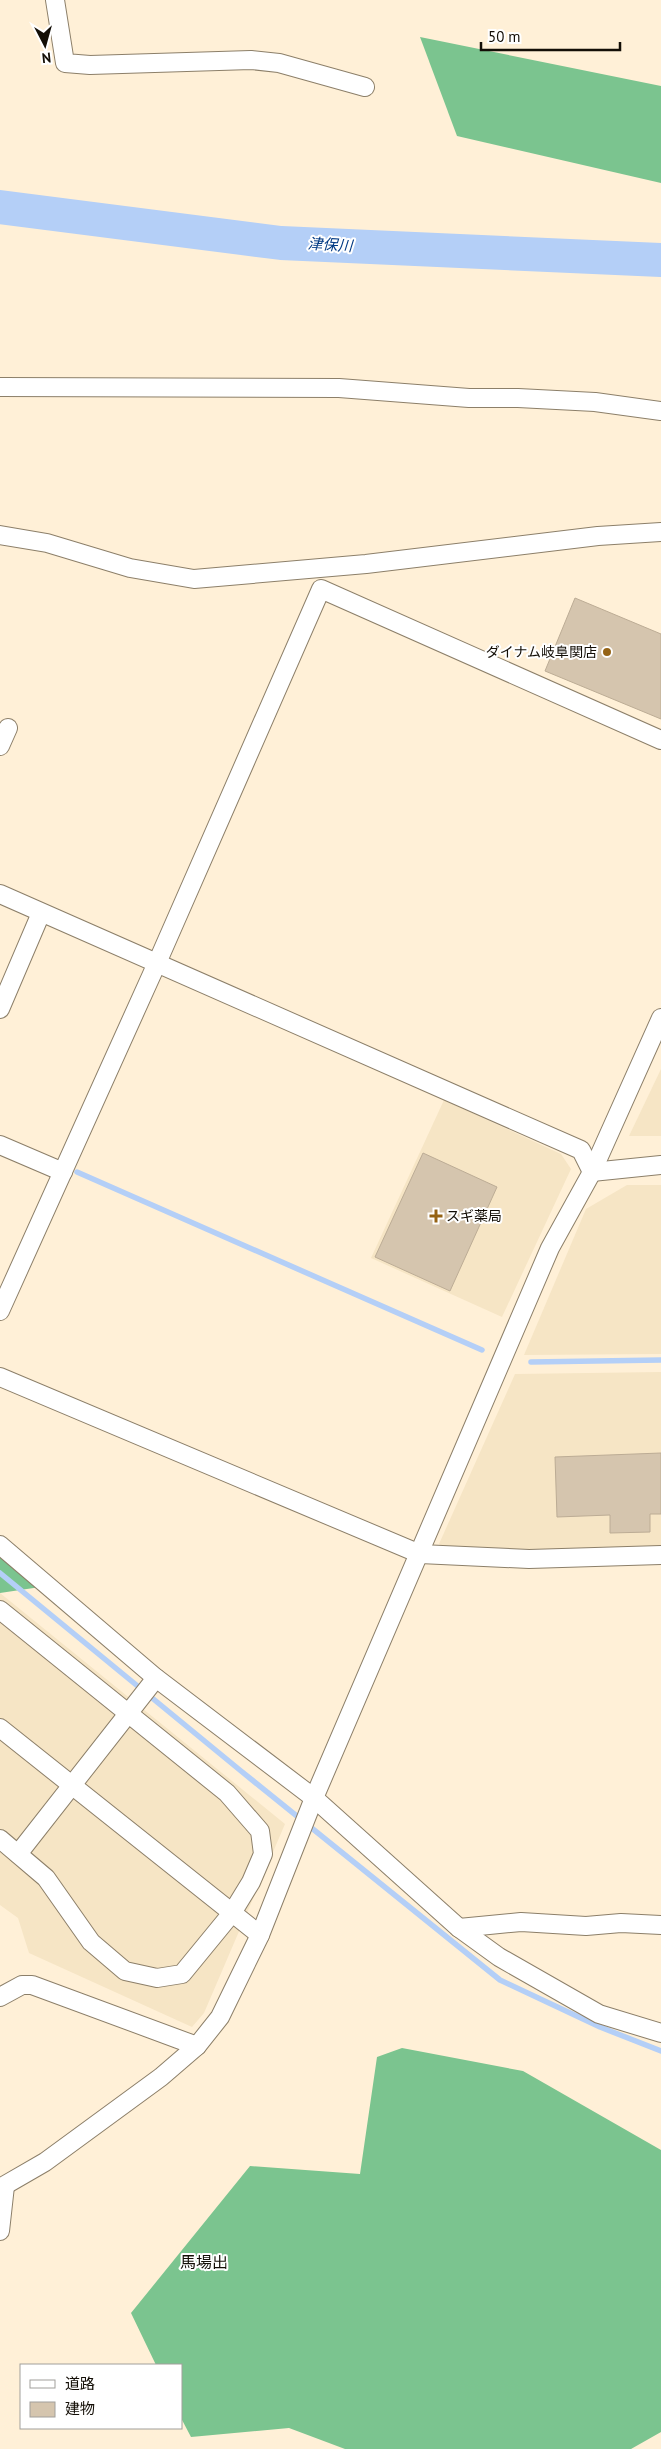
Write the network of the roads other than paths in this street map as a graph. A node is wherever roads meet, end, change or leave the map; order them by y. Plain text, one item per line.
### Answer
1 (55, 0) edge
2 (365, 87) dead end
3 (0, 387) edge
4 (661, 411) edge
5 (661, 532) edge
6 (0, 535) edge
7 (8, 728) dead end
8 (661, 740) edge
9 (0, 746) edge
10 (0, 894) edge
11 (41, 912) junction
12 (156, 964) junction
13 (7, 974) edge
14 (0, 1009) edge
15 (661, 1018) edge
16 (0, 1145) edge
17 (661, 1165) edge
18 (63, 1172) junction
19 (592, 1172) junction
20 (0, 1311) edge
21 (0, 1377) edge
22 (0, 1546) edge
23 (420, 1554) junction
24 (661, 1555) edge
25 (0, 1610) edge
26 (156, 1678) junction
27 (128, 1713) junction
28 (3, 1737) edge
29 (72, 1786) junction
30 (314, 1798) junction
31 (0, 1840) edge
32 (18, 1854) junction
33 (232, 1913) junction
34 (661, 1925) edge
35 (459, 1928) junction
36 (260, 1935) junction
37 (0, 1997) edge
38 (661, 2033) edge
39 (197, 2046) junction
40 (3, 2187) edge
41 (0, 2231) edge

1 - 2 street
3 - 4 street
5 - 6 street
7 - 9 street
8 - 12 street
10 - 11 street
11 - 12 street
11 - 13 street
12 - 18 street
12 - 19 street
13 - 14 street
15 - 19 street
16 - 18 street
17 - 19 street
18 - 20 street
19 - 23 street
21 - 23 street
22 - 26 street
23 - 24 street
23 - 30 street
25 - 27 street
26 - 27 street
26 - 30 street
27 - 29 street
27 - 33 street
28 - 29 street
29 - 32 street
29 - 33 street
30 - 35 street
30 - 36 street
31 - 32 street
32 - 33 street
33 - 36 street
34 - 35 street
35 - 38 street
36 - 39 street
37 - 39 street
39 - 40 street
40 - 41 street

